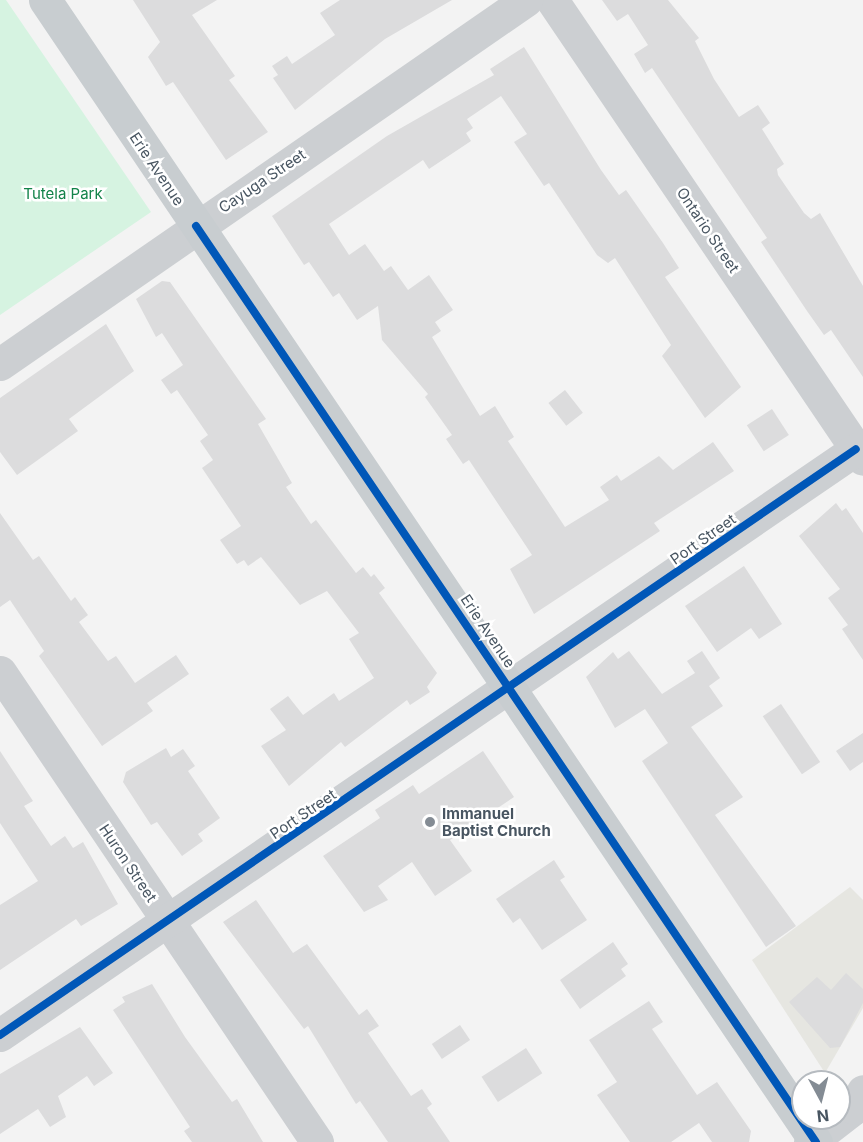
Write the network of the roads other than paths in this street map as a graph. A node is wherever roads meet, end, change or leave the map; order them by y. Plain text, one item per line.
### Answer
1 (45, 0) edge
2 (526, 0) edge
3 (552, 0) edge
4 (196, 226) junction
5 (0, 364) edge
6 (860, 454) edge
7 (0, 672) edge
8 (511, 689) junction
9 (168, 922) junction
10 (0, 1035) edge
11 (863, 1091) edge
12 (813, 1141) edge
13 (317, 1142) edge

1 - 4 main road, Erie Avenue
2 - 4 street, Cayuga Street
3 - 6 street, Ontario Street
4 - 5 street, Cayuga Street
4 - 8 main road, Erie Avenue
6 - 8 street, Port Street
7 - 9 street, Huron Street
8 - 9 street, Port Street
8 - 12 main road, Erie Avenue
9 - 10 street, Port Street
9 - 13 street, Huron Street
11 - 12 street

